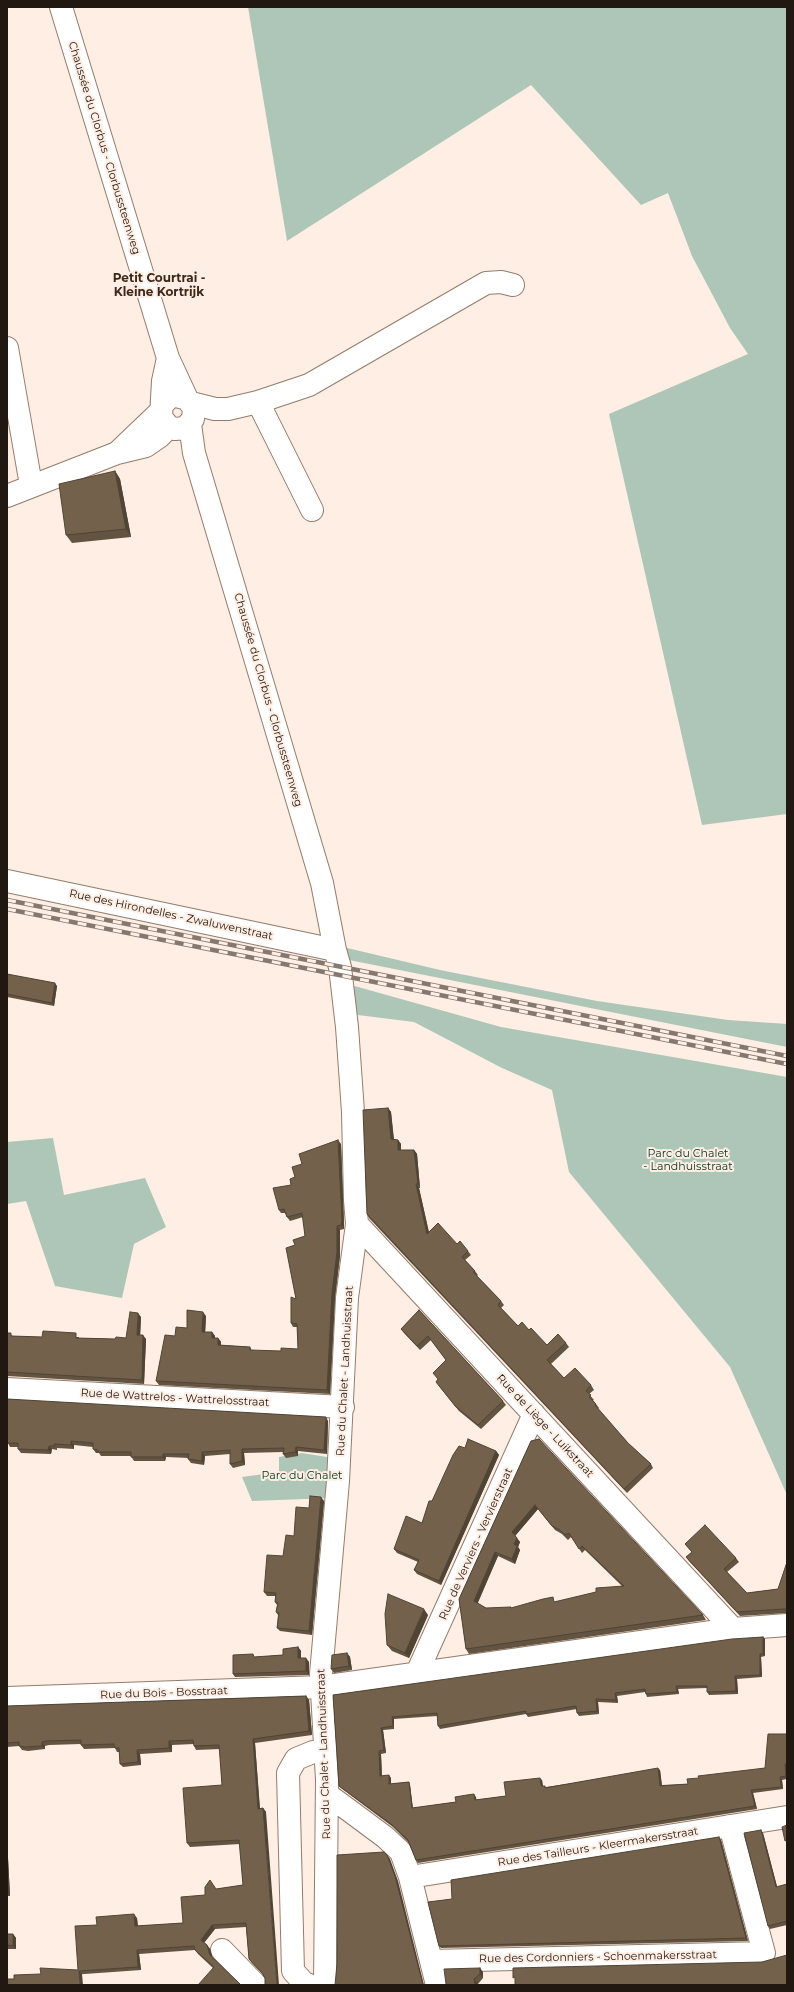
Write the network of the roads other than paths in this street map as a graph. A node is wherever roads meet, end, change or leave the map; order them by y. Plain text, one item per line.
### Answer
1 (61, 7) edge
2 (513, 285) dead end
3 (7, 348) edge
4 (258, 402) junction
5 (179, 415) junction
6 (31, 486) junction
7 (7, 496) edge
8 (312, 510) dead end
9 (7, 881) edge
10 (335, 950) junction
11 (357, 1224) junction
12 (7, 1389) edge
13 (343, 1407) junction
14 (534, 1414) junction
15 (787, 1625) edge
16 (733, 1629) junction
17 (417, 1673) junction
18 (321, 1687) junction
19 (7, 1698) edge
20 (326, 1752) junction
21 (327, 1794) junction
22 (787, 1817) edge
23 (730, 1826) junction
24 (410, 1877) junction
25 (222, 1950) dead end
26 (432, 1961) junction
27 (256, 1985) edge
28 (309, 1985) edge
29 (325, 1985) edge
30 (437, 1985) edge

1 - 5 street, Chaussée du Clorbus - Clorbussteenweg
2 - 4 street
3 - 6 street
4 - 5 street
4 - 8 street
5 - 6 street
5 - 10 street, Chaussée du Clorbus - Clorbussteenweg
6 - 7 street
9 - 10 street, Rue des Hirondelles - Zwaluwenstraat
10 - 11 street, Rue du Chalet - Landhuisstraat
11 - 13 street, Rue du Chalet - Landhuisstraat
11 - 14 street, Rue de Liège - Luikstraat
12 - 13 street, Rue de Wattrelos - Wattrelosstraat
13 - 18 street, Rue du Chalet - Landhuisstraat
14 - 16 street, Rue de Liège - Luikstraat
14 - 17 street, Rue de Verviers - Vervierstraat
15 - 16 street, Rue du Bois - Bosstraat
16 - 17 street, Rue du Bois - Bosstraat
17 - 18 street, Rue du Bois - Bosstraat
18 - 19 street, Rue du Bois - Bosstraat
18 - 20 street, Rue du Chalet - Landhuisstraat
20 - 21 street, Rue du Chalet - Landhuisstraat
20 - 28 street
21 - 24 street
21 - 29 street, Rue du Chalet - Landhuisstraat
22 - 23 street, Rue des Tailleurs - Kleermakersstraat
23 - 24 street, Rue des Tailleurs - Kleermakersstraat
23 - 26 street, Rue des Cordonniers - Schoenmakersstraat
24 - 26 street
25 - 27 street
26 - 30 street

